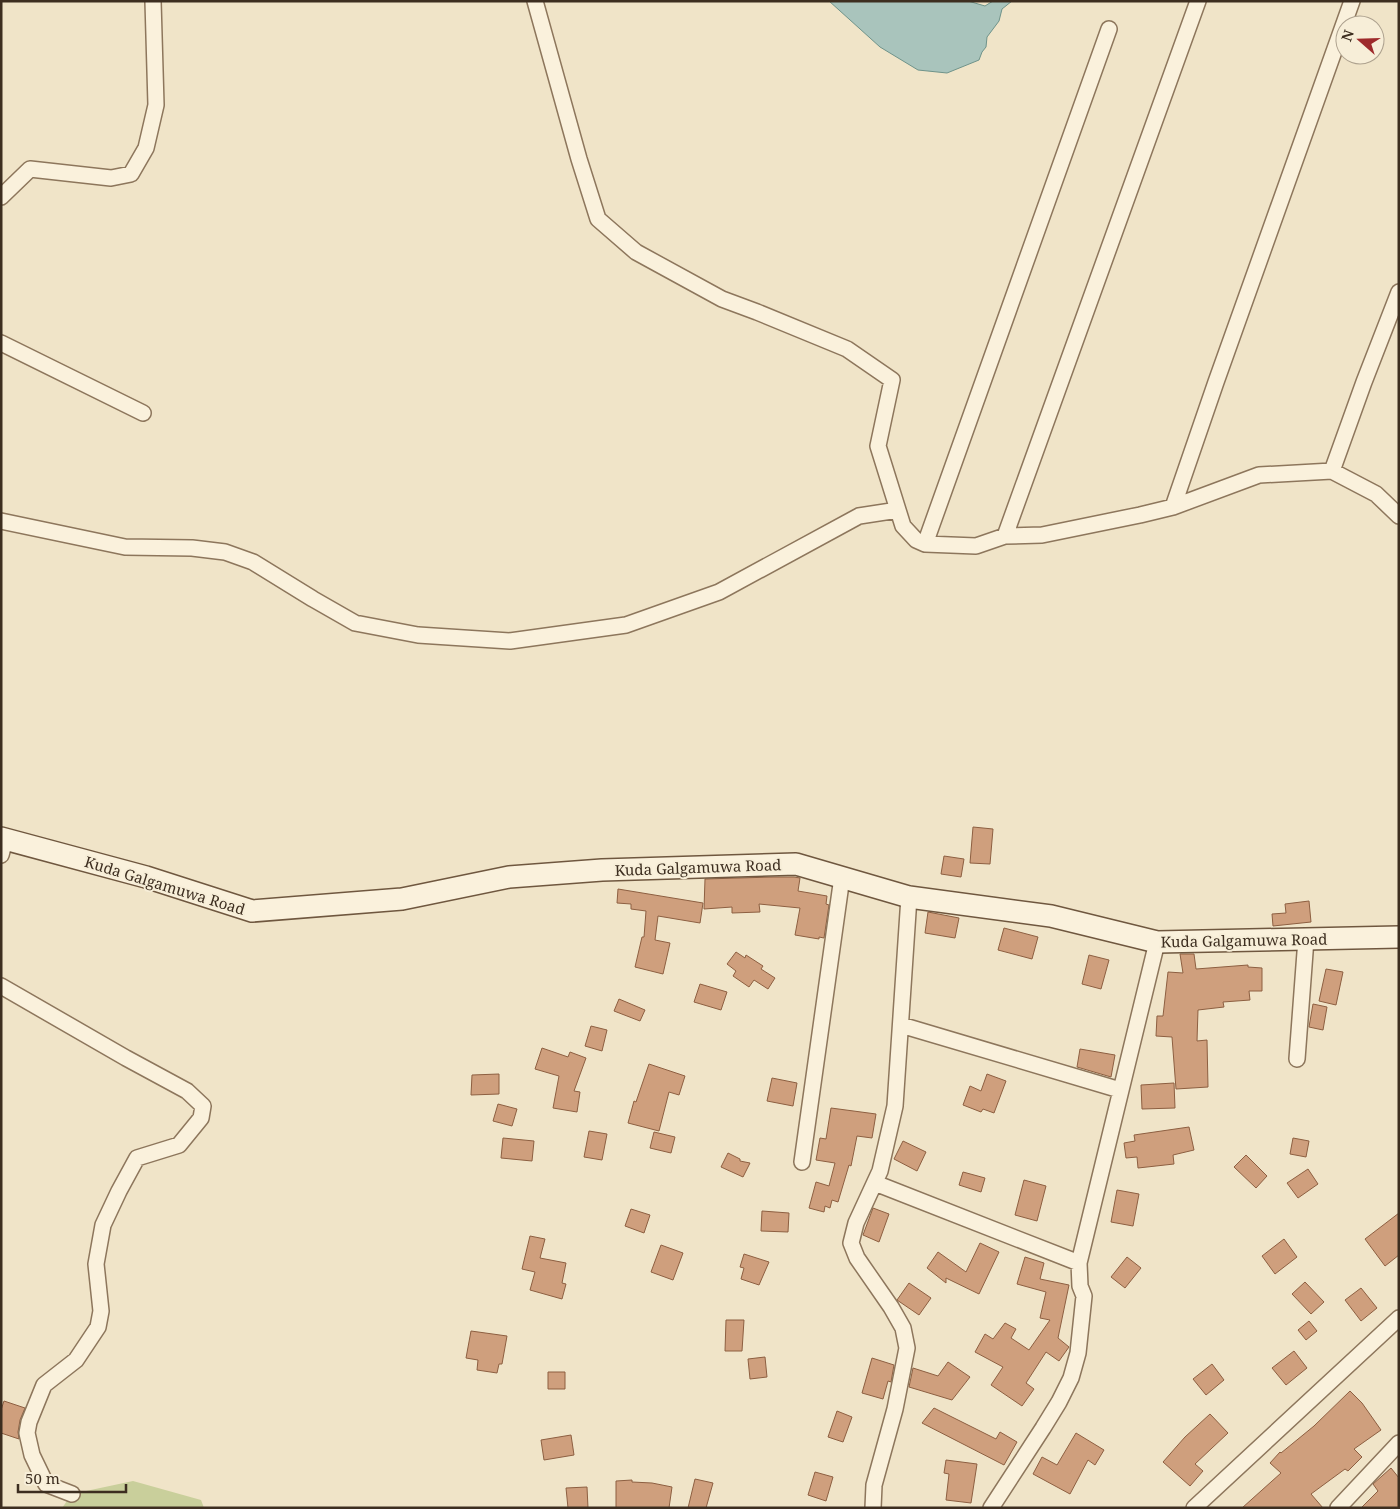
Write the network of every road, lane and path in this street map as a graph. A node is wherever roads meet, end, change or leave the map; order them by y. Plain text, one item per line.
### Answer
1 (153, 1) edge
2 (535, 1) edge
3 (1198, 1) edge
4 (1352, 1) edge
5 (1109, 29) dead end
6 (1, 197) edge
7 (1399, 292) edge
8 (1, 343) edge
9 (142, 413) dead end
10 (1332, 471) junction
11 (1173, 507) junction
12 (898, 510) junction
13 (1399, 516) edge
14 (1, 521) edge
15 (1005, 536) junction
16 (925, 544) junction
17 (3, 844) edge
18 (842, 877) junction
19 (909, 897) junction
20 (1399, 937) edge
21 (1306, 939) junction
22 (1157, 942) junction
23 (1, 986) edge
24 (901, 1025) junction
25 (1297, 1059) dead end
26 (1120, 1090) junction
27 (802, 1162) dead end
28 (874, 1183) junction
29 (1078, 1263) junction
30 (1399, 1318) edge
31 (1399, 1443) edge
32 (72, 1494) dead end
33 (873, 1508) edge
34 (991, 1508) edge
35 (1194, 1508) edge
36 (1338, 1508) edge

1 - 6 street
2 - 12 street
3 - 15 street
4 - 11 street
5 - 16 street
7 - 10 street
8 - 9 street
10 - 11 street
10 - 13 street
11 - 15 street
12 - 14 street
12 - 16 street
15 - 16 street
17 - 18 street, Kuda Galgamuwa Road
18 - 19 street, Kuda Galgamuwa Road
18 - 27 street
19 - 22 street, Kuda Galgamuwa Road
19 - 24 street
20 - 21 street, Kuda Galgamuwa Road
21 - 22 street, Kuda Galgamuwa Road
21 - 25 street
22 - 26 street
23 - 32 street
24 - 26 street
24 - 28 street
26 - 29 street
28 - 29 street
28 - 33 street
29 - 34 street
30 - 35 street
31 - 36 street

